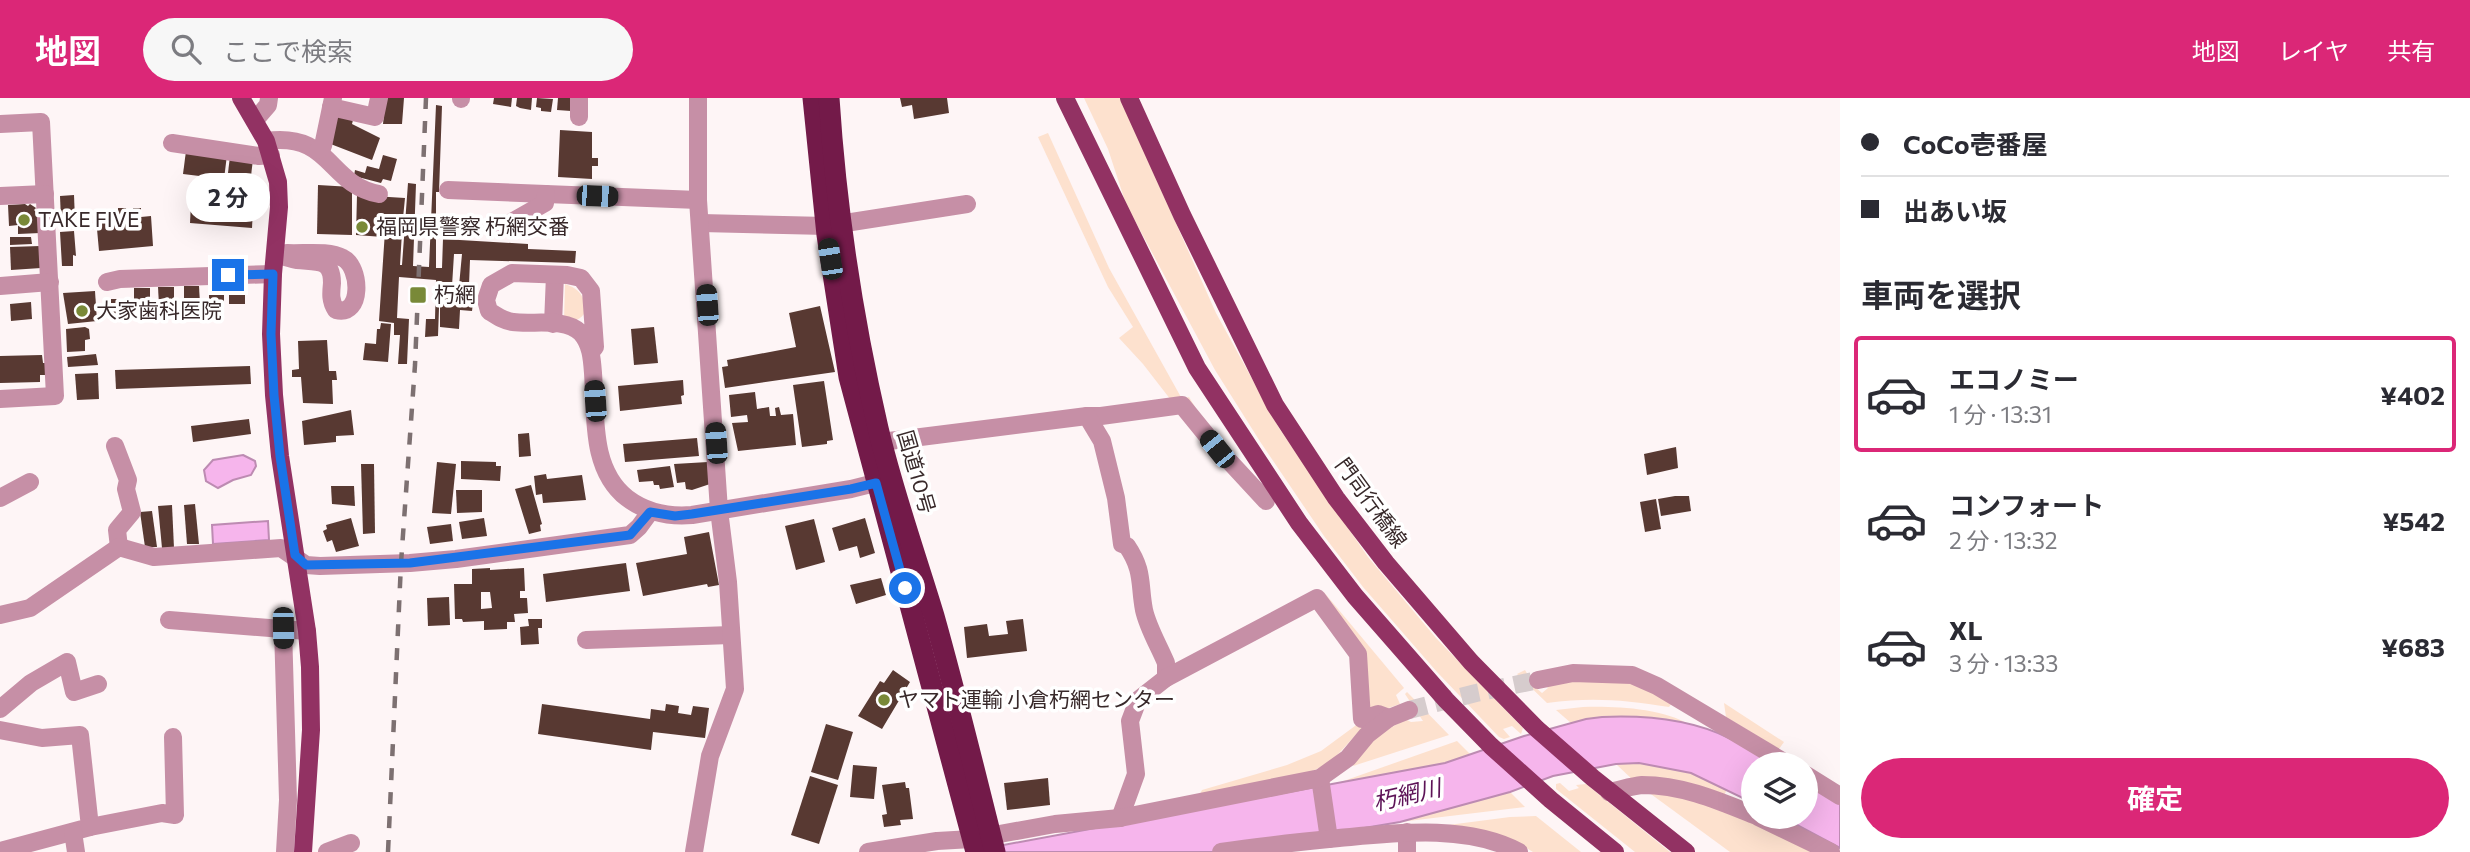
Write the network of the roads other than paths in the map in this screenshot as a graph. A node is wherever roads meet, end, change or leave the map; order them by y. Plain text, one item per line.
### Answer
1 (241, 98) edge
2 (268, 98) edge
3 (379, 98) edge
4 (579, 98) edge
5 (698, 98) edge
6 (813, 98) edge
7 (830, 98) edge
8 (1065, 98) edge
9 (1129, 98) edge
10 (332, 103) edge
11 (579, 117) dead end
12 (255, 120) junction
13 (0, 124) edge
14 (172, 143) dead end
15 (268, 148) junction
16 (318, 150) junction
17 (448, 190) dead end
18 (45, 194) junction
19 (379, 194) dead end
20 (546, 194) junction
21 (0, 196) edge
22 (698, 200) junction
23 (967, 204) dead end
24 (701, 223) junction
25 (834, 225) junction
26 (501, 228) dead end
27 (280, 255) junction
28 (273, 274) junction
29 (555, 275) junction
30 (50, 282) junction
31 (107, 282) dead end
32 (0, 286) edge
33 (553, 324) junction
34 (591, 352) junction
35 (0, 399) edge
36 (1087, 416) junction
37 (881, 442) junction
38 (115, 446) dead end
39 (883, 481) junction
40 (30, 482) dead end
41 (0, 498) edge
42 (1266, 501) dead end
43 (719, 510) junction
44 (650, 512) junction
45 (119, 547) junction
46 (295, 555) junction
47 (0, 615) edge
48 (169, 620) dead end
49 (283, 628) junction
50 (307, 631) junction
51 (731, 635) junction
52 (586, 640) dead end
53 (1166, 678) junction
54 (1538, 680) tunnel mouth
55 (98, 684) dead end
56 (0, 709) edge
57 (1409, 710) tunnel mouth
58 (1389, 718) junction
59 (0, 730) edge
60 (173, 737) dead end
61 (1767, 752) edge
62 (1818, 782) edge
63 (1321, 785) junction
64 (1609, 792) junction
65 (1840, 796) edge
66 (1741, 810) edge
67 (1120, 818) junction
68 (1783, 829) edge
69 (81, 830) junction
70 (1407, 832) junction
71 (1329, 834) junction
72 (351, 843) dead end
73 (984, 845) edge
74 (0, 851) edge
75 (76, 852) edge
76 (285, 852) edge
77 (303, 852) edge
78 (327, 852) edge
79 (694, 852) edge
80 (868, 852) edge
81 (1221, 852) edge
82 (1407, 852) edge
83 (1519, 852) edge
84 (1615, 852) edge
85 (1686, 852) edge
86 (1831, 852) edge

1 - 12 main road
2 - 12 street
3 - 10 street
4 - 11 street
5 - 22 street
6 - 25 highway, 国道10号
7 - 25 highway, 国道10号
8 - 84 main road
9 - 64 main road, 門司行橋線
10 - 16 street
12 - 15 main road
13 - 18 street
14 - 15 street
15 - 16 street
15 - 27 main road
16 - 19 street
17 - 20 street
18 - 21 street
18 - 30 street
20 - 22 street
20 - 26 street
22 - 24 street
23 - 25 street
24 - 25 street
24 - 43 street
25 - 37 highway, 国道10号
25 - 39 highway, 国道10号
27 - 27 street
27 - 28 main road
28 - 31 street
28 - 46 main road
29 - 33 street
29 - 33 street
29 - 34 street
30 - 32 street
30 - 35 street
33 - 34 street
34 - 44 street
36 - 37 street
36 - 42 street
36 - 53 street
37 - 39 highway, 国道10号
38 - 45 street
39 - 43 street
39 - 73 highway, 国道10号
40 - 41 street
43 - 44 street
43 - 51 street
44 - 46 street
45 - 46 street
45 - 47 street
46 - 50 main road
48 - 49 street
49 - 50 street
49 - 76 street
50 - 77 main road
51 - 52 street
51 - 79 street
53 - 58 street
53 - 67 street
54 - 61 street
55 - 56 street
57 - 58 street
58 - 63 street
59 - 69 street
60 - 69 street
62 - 65 street
63 - 67 street
63 - 71 street
64 - 66 street
64 - 85 main road, 門司行橋線
67 - 73 street
68 - 86 street
69 - 74 street
69 - 75 street
70 - 71 street
70 - 82 street
70 - 83 street
71 - 81 street
72 - 78 street
73 - 80 street

